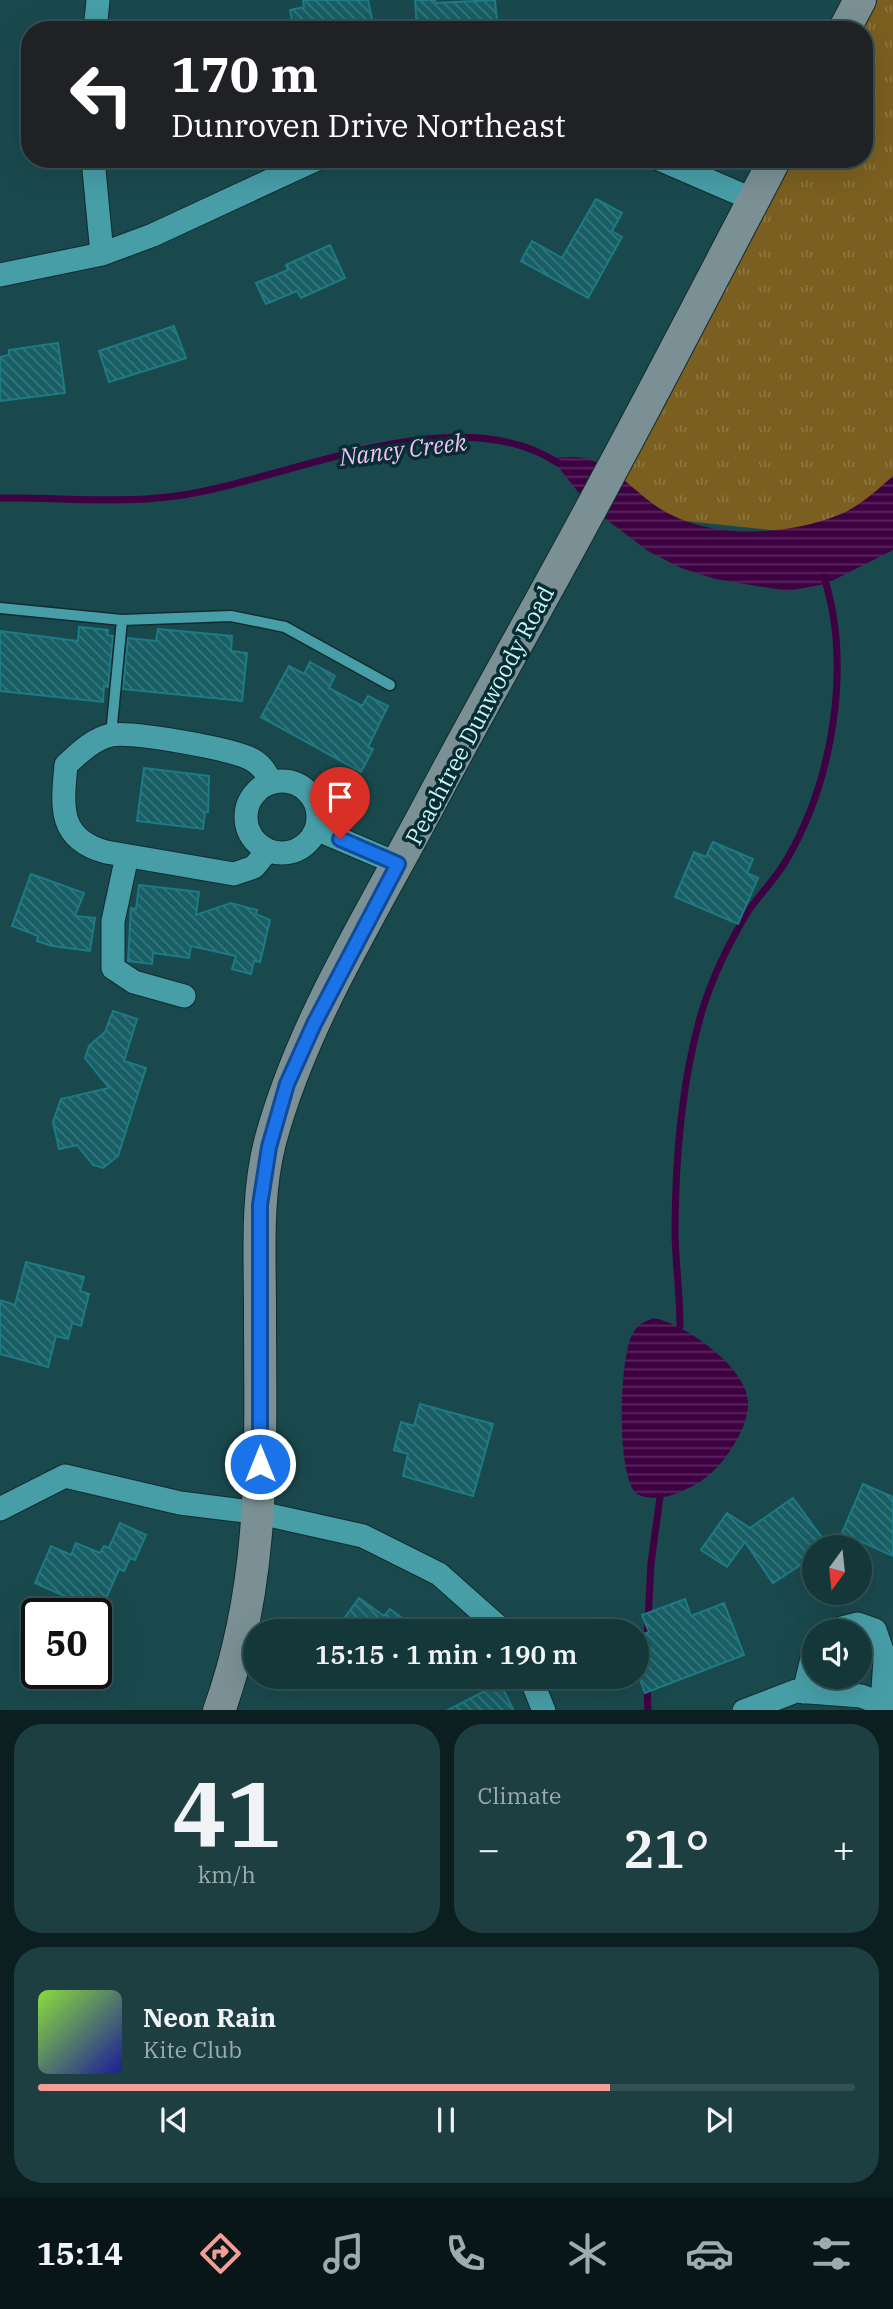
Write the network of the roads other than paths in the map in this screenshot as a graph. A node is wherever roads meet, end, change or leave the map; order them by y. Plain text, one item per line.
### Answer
1 (98, 0) edge
2 (860, 0) edge
3 (96, 21) edge
4 (849, 21) edge
5 (94, 168) edge
6 (298, 168) edge
7 (680, 168) edge
8 (770, 168) edge
9 (754, 200) junction
10 (102, 254) junction
11 (0, 275) edge
12 (0, 608) edge
13 (122, 620) junction
14 (390, 685) dead end
15 (111, 735) junction
16 (271, 783) junction
17 (316, 829) junction
18 (268, 849) junction
19 (127, 856) junction
20 (398, 864) junction
21 (184, 996) dead end
22 (0, 1509) edge
23 (260, 1513) junction
24 (490, 1619) edge
25 (872, 1629) edge
26 (535, 1689) edge
27 (805, 1689) edge
28 (804, 1692) junction
29 (888, 1706) edge
30 (219, 1710) edge
31 (544, 1710) edge
32 (744, 1710) edge

1 - 3 street
2 - 4 main road
5 - 10 street
6 - 10 street
7 - 9 street
8 - 9 main road, Peachtree Dunwoody Road
9 - 20 main road, Peachtree Dunwoody Road
10 - 11 street
12 - 13 lane
13 - 14 lane
13 - 15 lane
15 - 16 street
15 - 19 street
16 - 17 street
16 - 18 street
17 - 18 street
17 - 20 street
18 - 19 street
19 - 21 street
20 - 23 main road, Peachtree Dunwoody Road
22 - 23 street
23 - 24 street
23 - 30 main road, Peachtree Dunwoody Road
25 - 29 street
26 - 31 street
27 - 28 street
28 - 29 street
28 - 32 street

